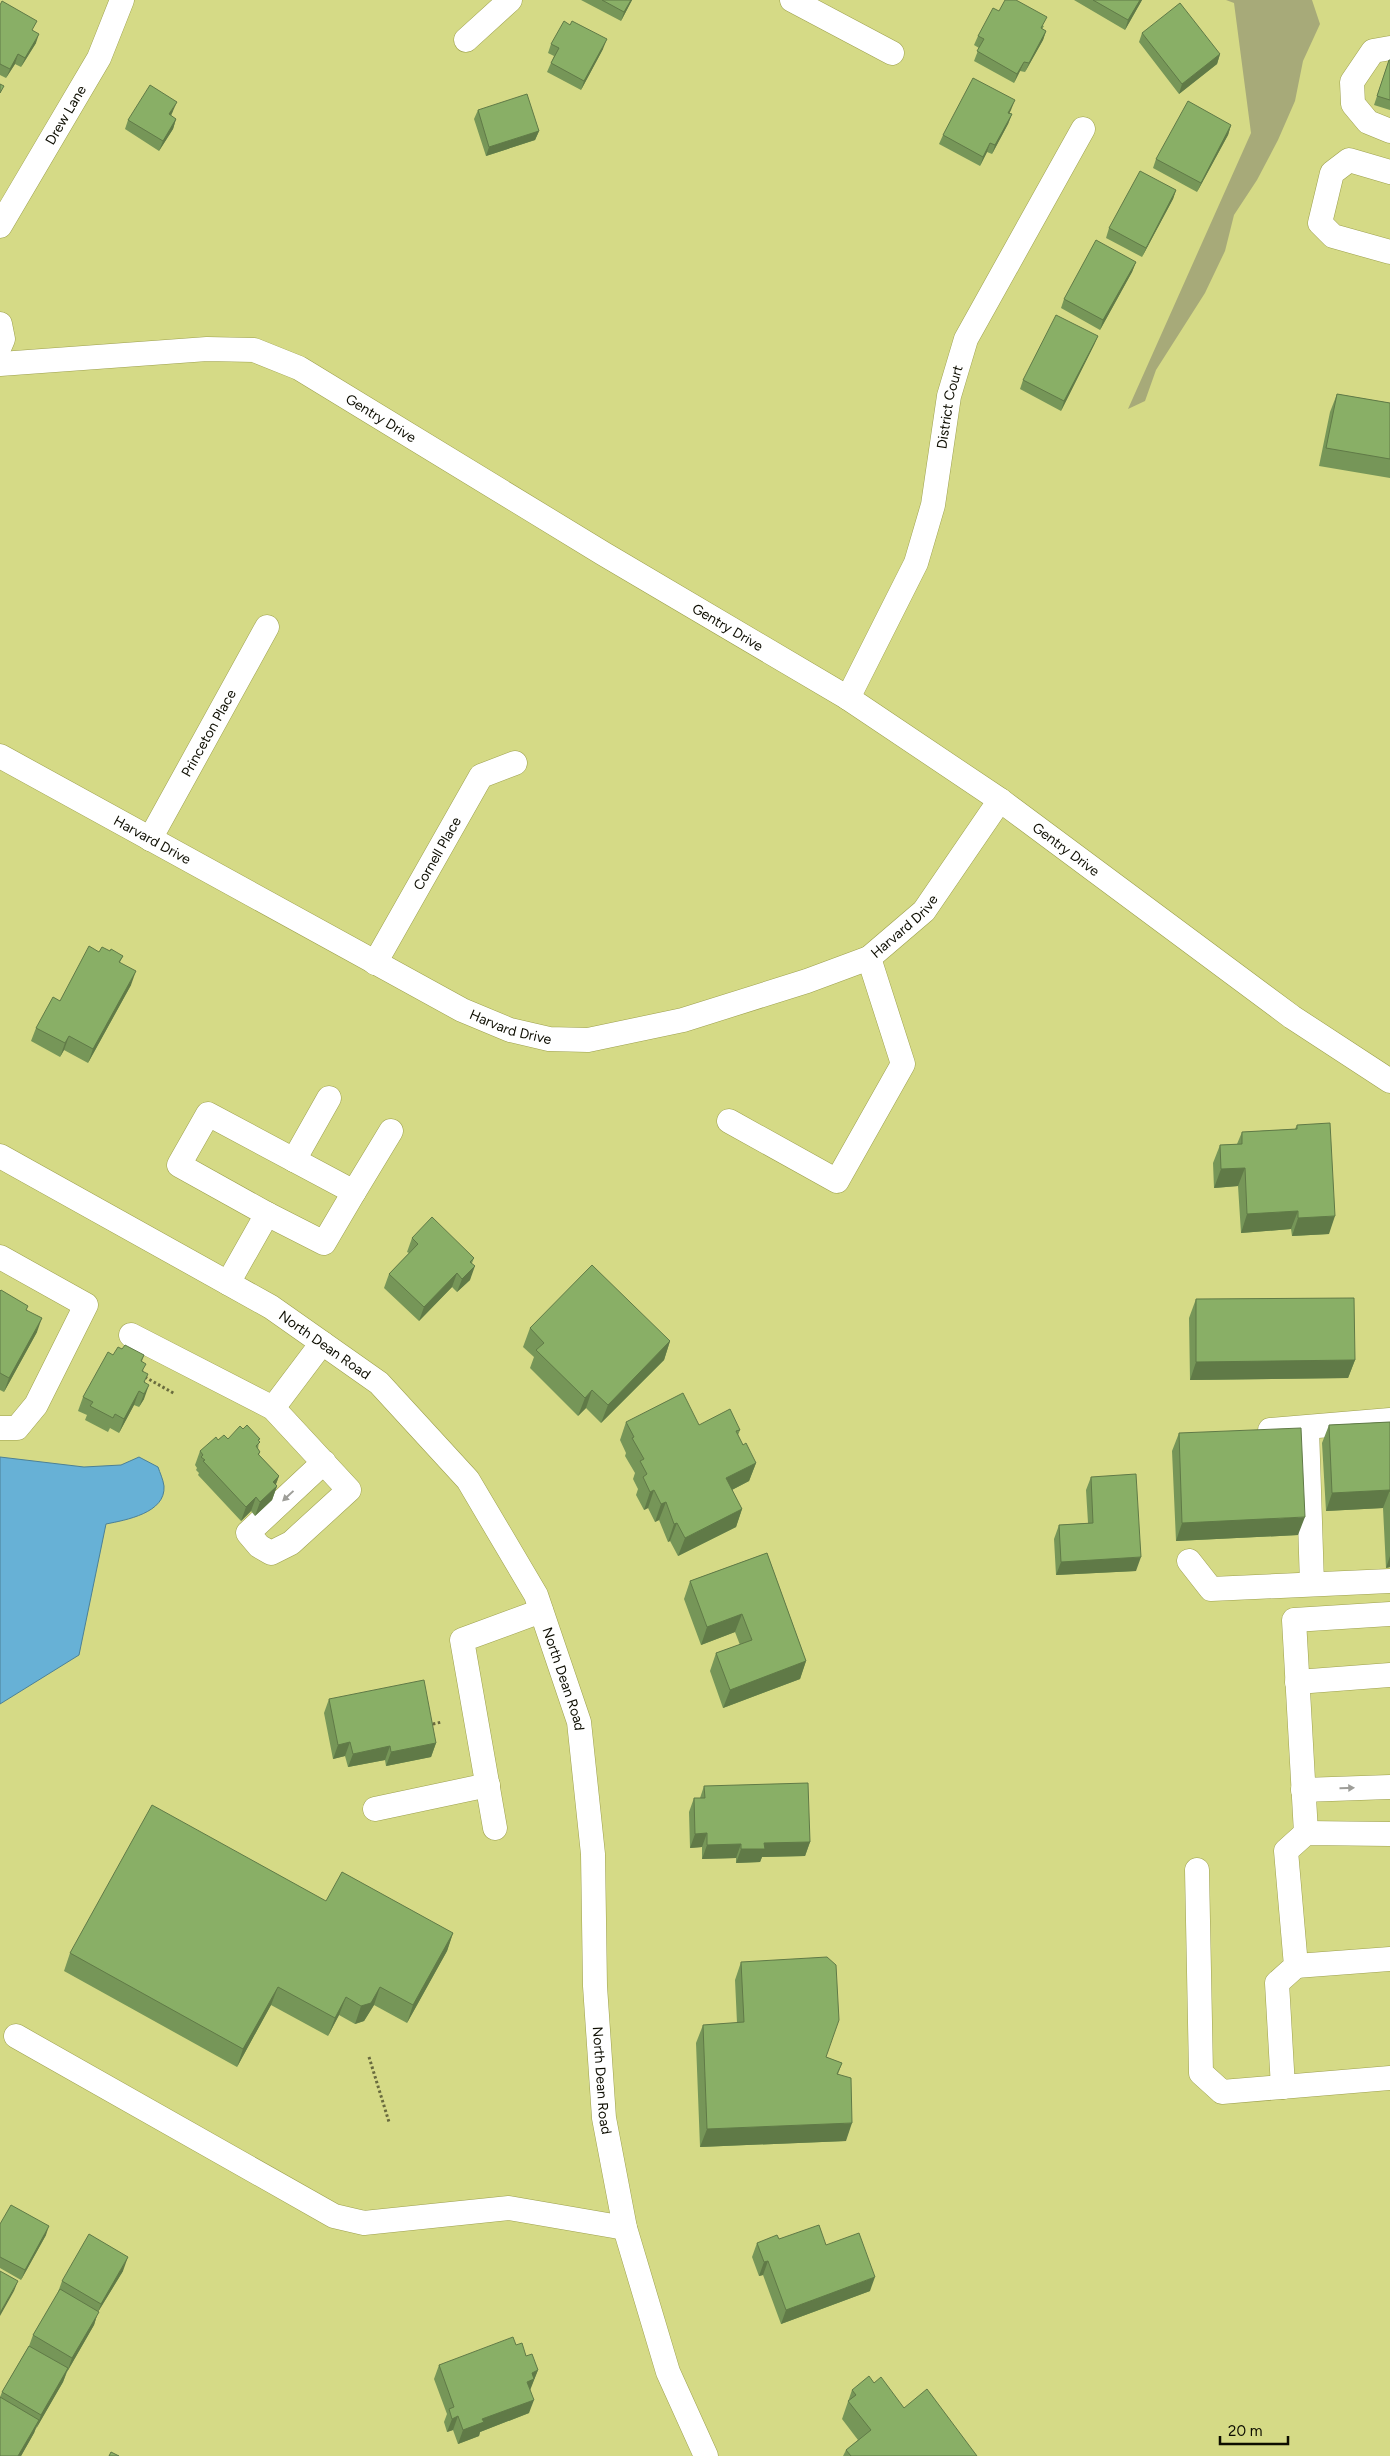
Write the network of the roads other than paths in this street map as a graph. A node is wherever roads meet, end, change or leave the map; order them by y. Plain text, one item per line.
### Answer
1 (122, 0) edge
2 (510, 0) edge
3 (792, 0) edge
4 (466, 40) dead end
5 (1390, 48) edge
6 (892, 54) dead end
7 (1083, 129) dead end
8 (1390, 131) edge
9 (1390, 172) edge
10 (0, 226) edge
11 (1390, 252) edge
12 (0, 324) edge
13 (0, 346) edge
14 (0, 364) edge
15 (267, 627) dead end
16 (848, 698) junction
17 (0, 756) edge
18 (515, 763) dead end
19 (1000, 800) junction
20 (150, 839) junction
21 (868, 958) junction
22 (375, 963) junction
23 (1390, 1081) edge
24 (329, 1098) dead end
25 (729, 1121) dead end
26 (391, 1130) dead end
27 (0, 1156) edge
28 (294, 1160) junction
29 (354, 1192) junction
30 (267, 1214) junction
31 (0, 1257) edge
32 (228, 1283) junction
33 (130, 1335) dead end
34 (322, 1343) junction
35 (273, 1408) junction
36 (1390, 1420) edge
37 (0, 1428) edge
38 (1307, 1428) junction
39 (1248, 1432) edge
40 (324, 1462) junction
41 (1189, 1561) dead end
42 (1390, 1581) edge
43 (1312, 1584) junction
44 (541, 1611) junction
45 (1390, 1614) edge
46 (1390, 1675) edge
47 (1297, 1682) junction
48 (488, 1785) junction
49 (1390, 1787) edge
50 (1303, 1790) junction
51 (375, 1809) dead end
52 (495, 1828) dead end
53 (1306, 1833) junction
54 (1390, 1834) edge
55 (1197, 1870) dead end
56 (1390, 1958) edge
57 (1296, 1966) junction
58 (16, 2036) dead end
59 (1390, 2078) edge
60 (1283, 2086) junction
61 (625, 2228) junction
62 (706, 2456) edge

1 - 10 street, Drew Lane
2 - 4 street
3 - 6 street
5 - 8 street
7 - 16 street, District Court
9 - 11 street
12 - 13 street
14 - 16 street, Gentry Drive
15 - 20 street, Princeton Place
16 - 19 street, Gentry Drive
17 - 20 street, Harvard Drive
18 - 22 street, Cornell Place
19 - 21 street, Harvard Drive
19 - 23 street, Gentry Drive
20 - 22 street, Harvard Drive
21 - 22 street, Harvard Drive
21 - 25 street
24 - 28 street
26 - 29 street
27 - 32 street, North Dean Road
28 - 29 street
28 - 30 street
29 - 30 street
30 - 32 street
31 - 37 street
32 - 34 street, North Dean Road
33 - 35 street
34 - 35 street
34 - 44 street, North Dean Road
35 - 40 street
36 - 38 street
38 - 39 street
38 - 43 street
40 -> 40 street
41 - 43 street
42 - 43 street
44 - 48 street
44 - 61 street, North Dean Road
45 - 47 street
46 - 47 street
47 - 50 street
48 - 51 street
48 - 52 street
50 -> 49 street
50 - 53 street
53 - 54 street
53 - 57 street
55 - 60 street
56 - 57 street
57 - 60 street
58 - 61 street
59 - 60 street
61 - 62 street, North Dean Road

